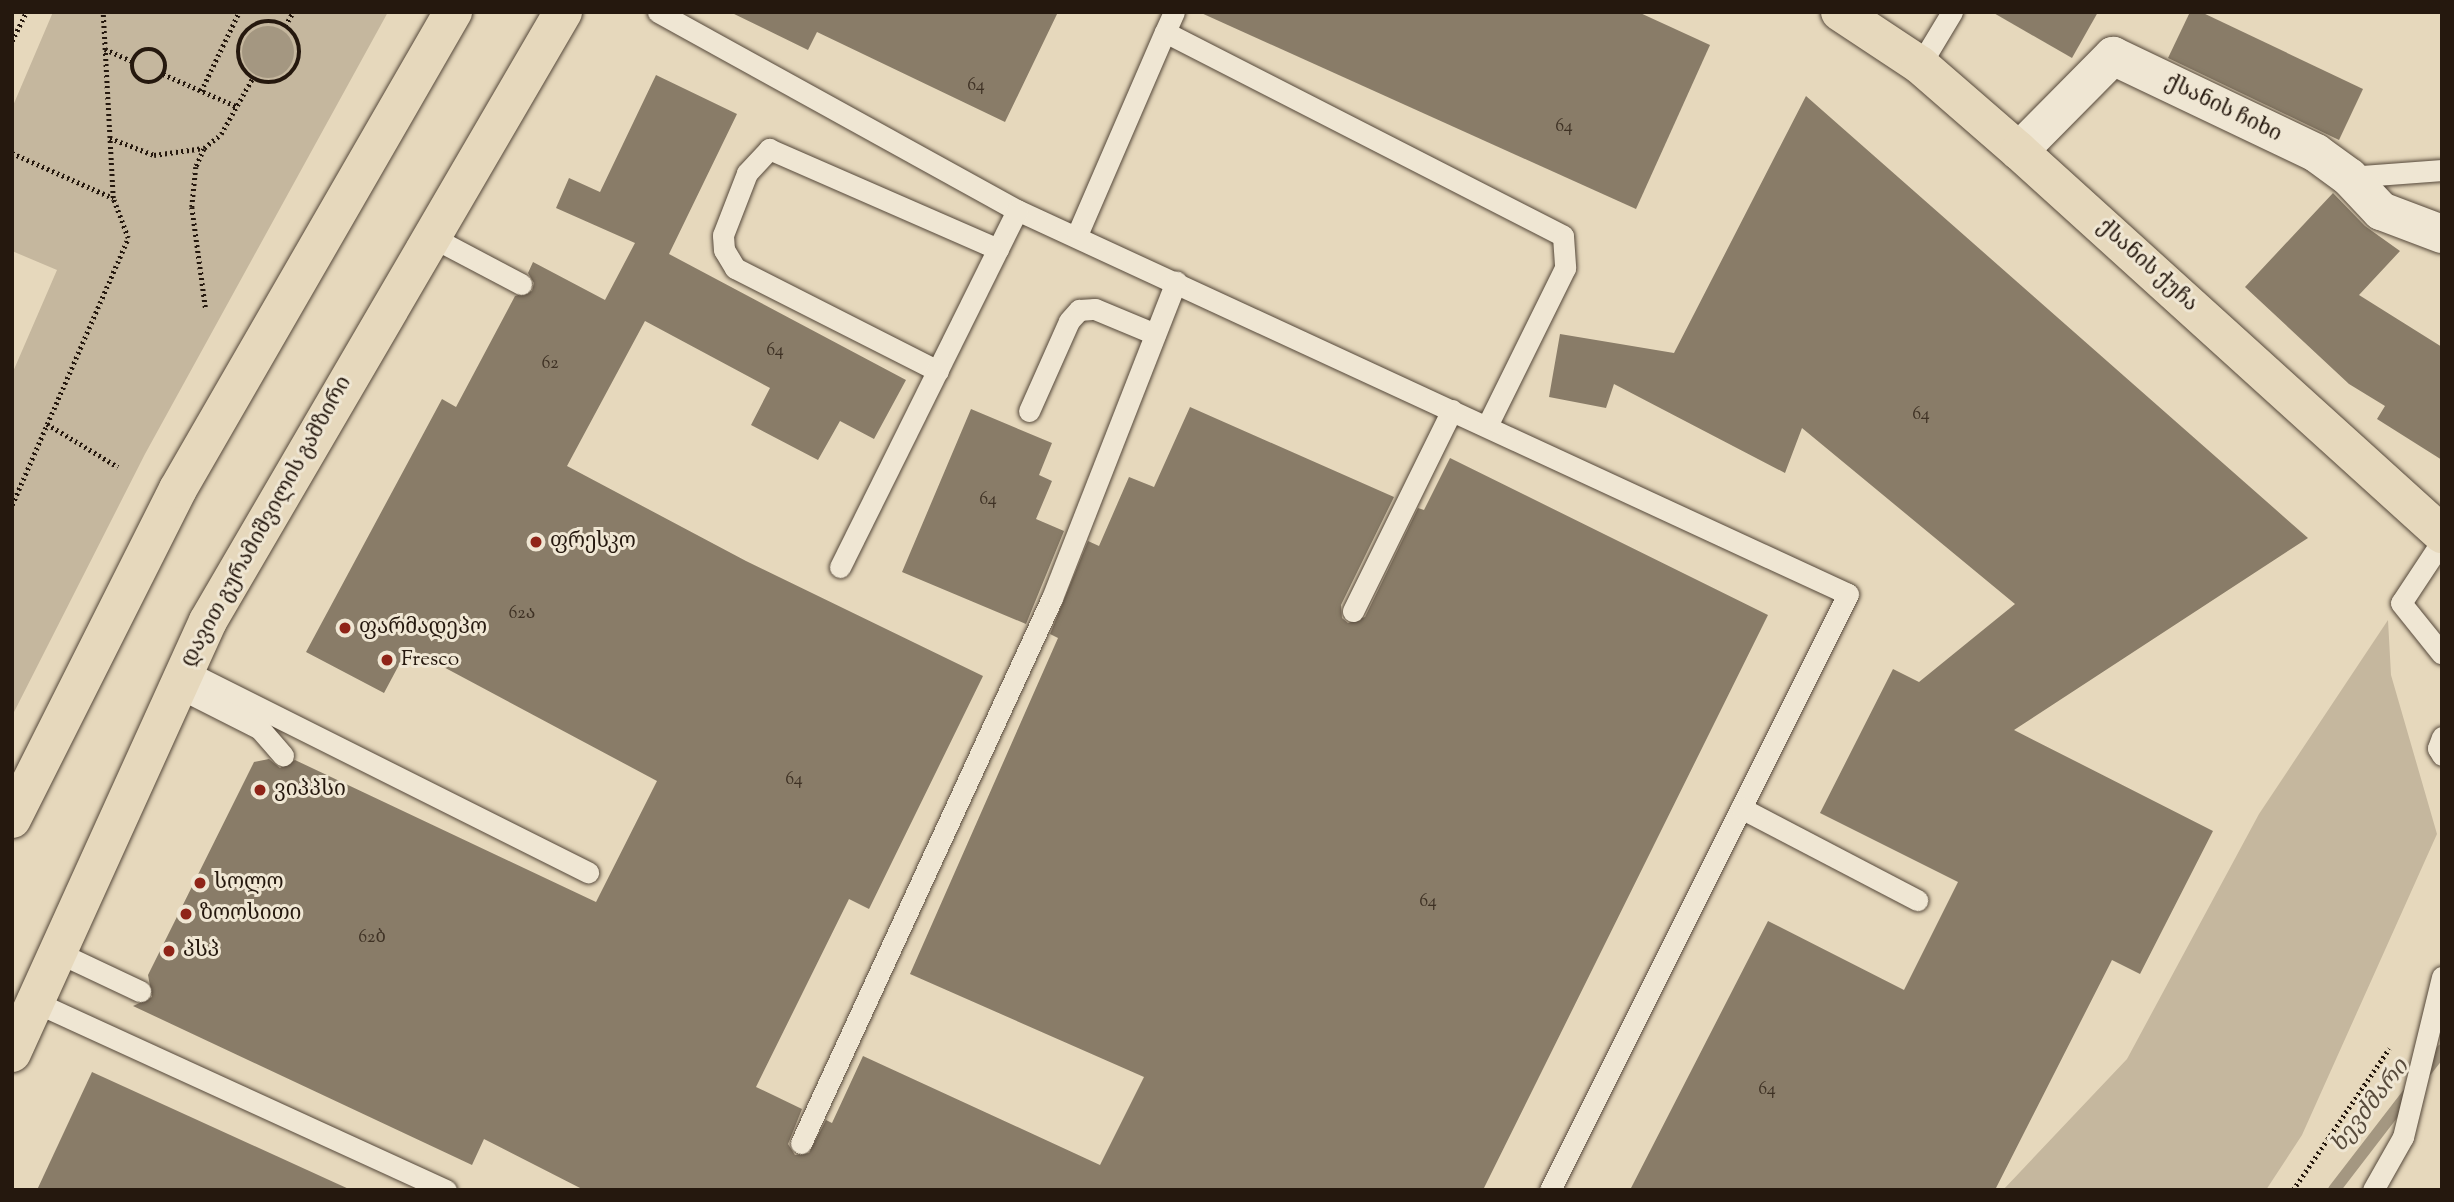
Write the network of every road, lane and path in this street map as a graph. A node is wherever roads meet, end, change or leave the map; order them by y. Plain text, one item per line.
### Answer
1 (26, 12) edge
2 (103, 12) edge
3 (239, 12) edge
4 (293, 12) edge
5 (453, 12) edge
6 (563, 12) edge
7 (658, 12) edge
8 (1840, 12) edge
9 (1952, 12) edge
10 (1170, 22) edge
11 (285, 26) junction
12 (229, 33) junction
13 (240, 38) junction
14 (12, 41) edge
15 (105, 49) junction
16 (132, 61) junction
17 (1920, 65) junction
18 (163, 74) junction
19 (252, 79) junction
20 (201, 91) junction
21 (238, 107) junction
22 (110, 138) junction
23 (204, 148) junction
24 (2019, 151) junction
25 (12, 153) edge
26 (2442, 170) edge
27 (2349, 177) junction
28 (113, 198) junction
29 (1017, 211) junction
30 (2442, 234) edge
31 (1077, 235) junction
32 (430, 236) junction
33 (998, 250) junction
34 (1176, 281) junction
35 (521, 284) dead end
36 (206, 310) dead end
37 (1155, 334) junction
38 (938, 371) junction
39 (1452, 410) junction
40 (1029, 411) dead end
41 (47, 424) junction
42 (1487, 426) junction
43 (118, 467) dead end
44 (12, 505) edge
45 (2442, 534) edge
46 (2442, 541) edge
47 (840, 567) dead end
48 (1353, 611) dead end
49 (2442, 654) edge
50 (181, 678) junction
51 (2442, 737) edge
52 (284, 755) dead end
53 (2442, 755) edge
54 (1741, 808) junction
55 (12, 819) edge
56 (588, 872) dead end
57 (1917, 900) dead end
58 (57, 952) junction
59 (2442, 977) edge
60 (140, 991) dead end
61 (35, 1002) junction
62 (2392, 1044) dead end
63 (12, 1053) edge
64 (801, 1143) dead end
65 (446, 1190) edge
66 (1550, 1190) edge
67 (2293, 1190) edge
68 (2373, 1190) edge

1 - 14 path
2 - 15 path
3 - 12 path
4 - 11 path
5 - 55 main road
6 - 32 main road, დავით გურამიშვილის გამზირი
7 - 29 lane
8 - 17 main road, ქსანის ქუჩა
9 - 17 lane
10 - 31 lane
10 - 42 lane
11 - 13 path
11 - 19 path
12 - 13 path
12 - 20 path
13 - 19 path
15 - 16 path
15 - 22 path
16 - 18 path
16 - 18 path
17 - 24 main road, ქსანის ქუჩა
18 - 20 path
19 - 21 path
20 - 21 path
21 - 23 path
22 - 23 path
22 - 28 path
23 - 36 path
24 - 27 street, ქსანის ჩიხი
24 - 45 main road, ქსანის ქუჩა
25 - 28 path
26 - 27 lane
27 - 30 street, ქსანის ჩიხი
28 - 41 path
29 - 31 lane
29 - 33 lane
31 - 34 lane
32 - 35 lane
32 - 50 main road, დავით გურამიშვილის გამზირი
33 - 38 lane
33 - 38 lane
34 - 37 lane
34 - 39 lane
37 - 40 lane
37 - 64 lane
38 - 47 lane
39 - 42 lane
39 - 48 lane
41 - 43 path
41 - 44 path
42 - 54 lane
46 - 49 lane
50 - 52 lane
50 - 56 lane
50 - 58 main road, დავით გურამიშვილის გამზირი
51 - 53 lane
54 - 57 lane
54 - 66 lane
58 - 60 lane
58 - 61 main road, დავით გურამიშვილის გამზირი
59 - 68 lane
61 - 63 main road, დავით გურამიშვილის გამზირი
61 - 65 lane
62 - 67 path

